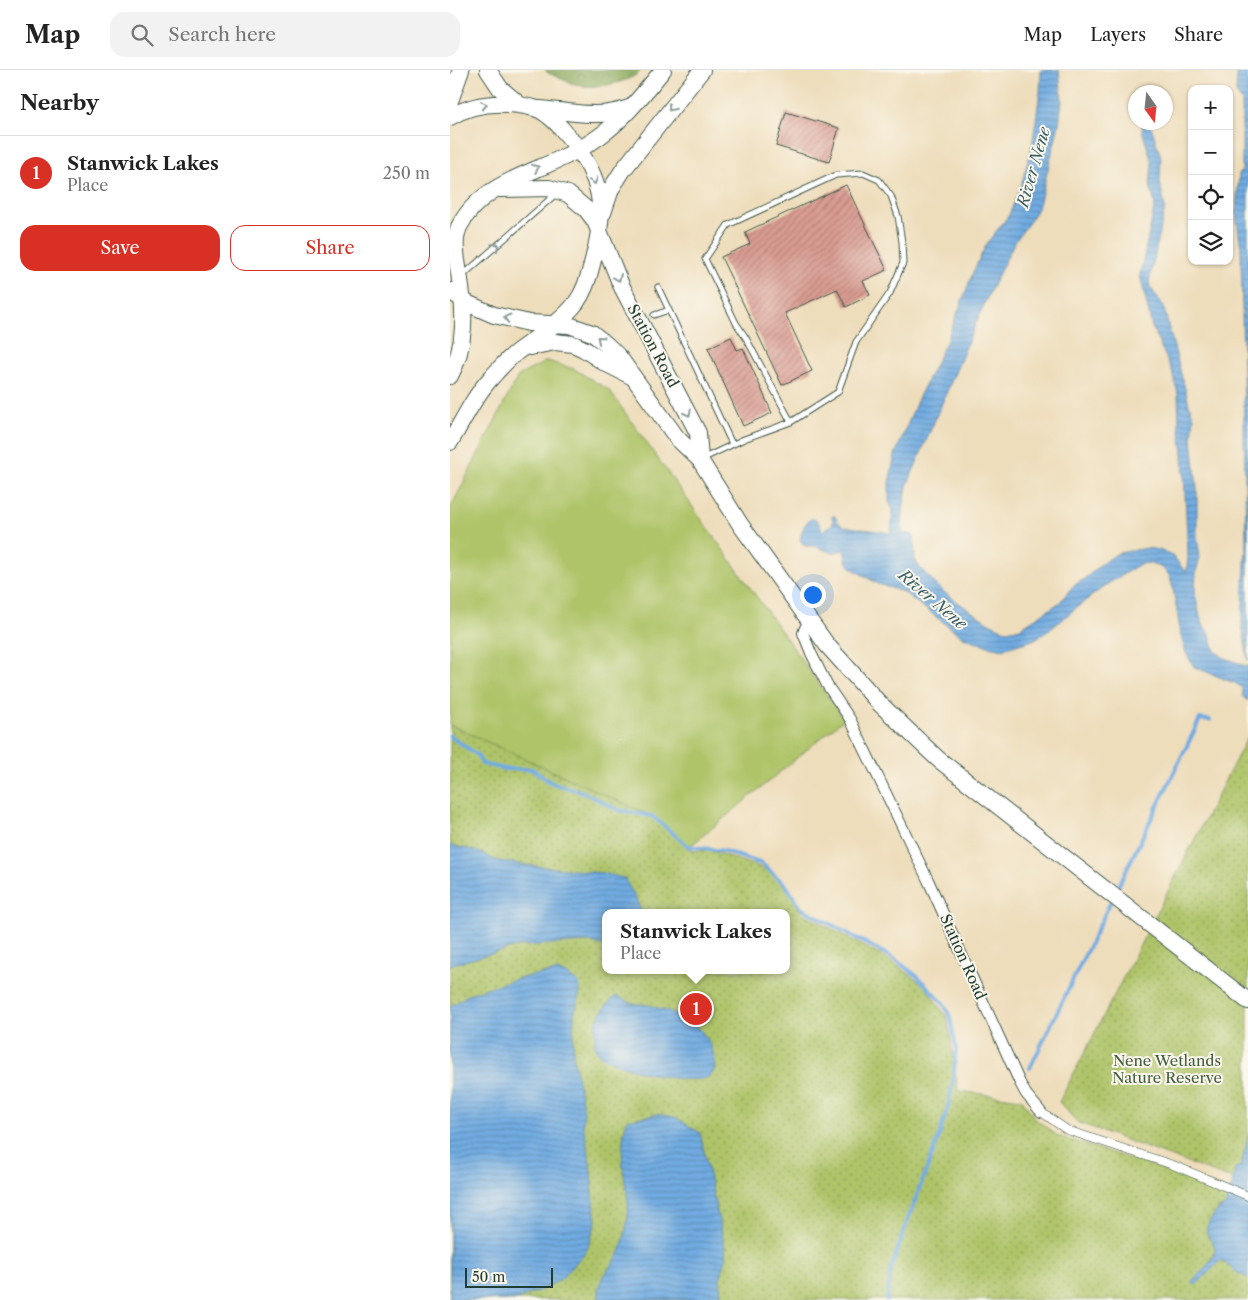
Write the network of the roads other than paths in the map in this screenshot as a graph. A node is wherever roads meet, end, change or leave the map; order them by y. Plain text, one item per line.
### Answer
1 (461, 70) edge
2 (488, 70) edge
3 (663, 70) edge
4 (702, 70) edge
5 (450, 102) edge
6 (520, 105) junction
7 (631, 107) junction
8 (539, 109) junction
9 (450, 118) edge
10 (579, 150) junction
11 (495, 189) junction
12 (558, 191) junction
13 (602, 215) junction
14 (599, 233) junction
15 (658, 287) dead end
16 (457, 290) edge
17 (669, 310) junction
18 (654, 316) dead end
19 (554, 324) junction
20 (519, 350) junction
21 (450, 376) edge
22 (631, 376) junction
23 (791, 422) junction
24 (450, 442) edge
25 (732, 444) junction
26 (700, 460) junction
27 (811, 624) junction
28 (1248, 1000) edge
29 (1041, 1112) joint
30 (1248, 1196) edge

1 - 5 main road
2 - 6 main road
3 - 7 main road
4 -> 13 main road
6 - 8 main road
9 -> 6 main road
7 - 8 main road
7 - 10 main road
8 - 10 main road
11 -> 10 main road
10 -> 13 main road
11 - 12 main road
11 - 16 main road
12 - 14 main road, Station Road
16 -> 12 lane
13 - 14 main road
14 - 19 main road
14 -> 26 main road, Station Road
15 - 17 lane
19 -> 16 main road, Station Road
16 - 21 main road
17 - 18 lane
17 - 25 lane
19 - 20 main road
22 -> 19 main road, Station Road
20 - 22 main road
20 - 24 main road
22 - 26 main road, Station Road
23 - 23 lane
23 - 25 lane
25 - 26 lane
26 - 27 main road, Station Road
27 - 28 main road, Station Road
27 - 29 street, Station Road
29 - 30 street, Station Road

